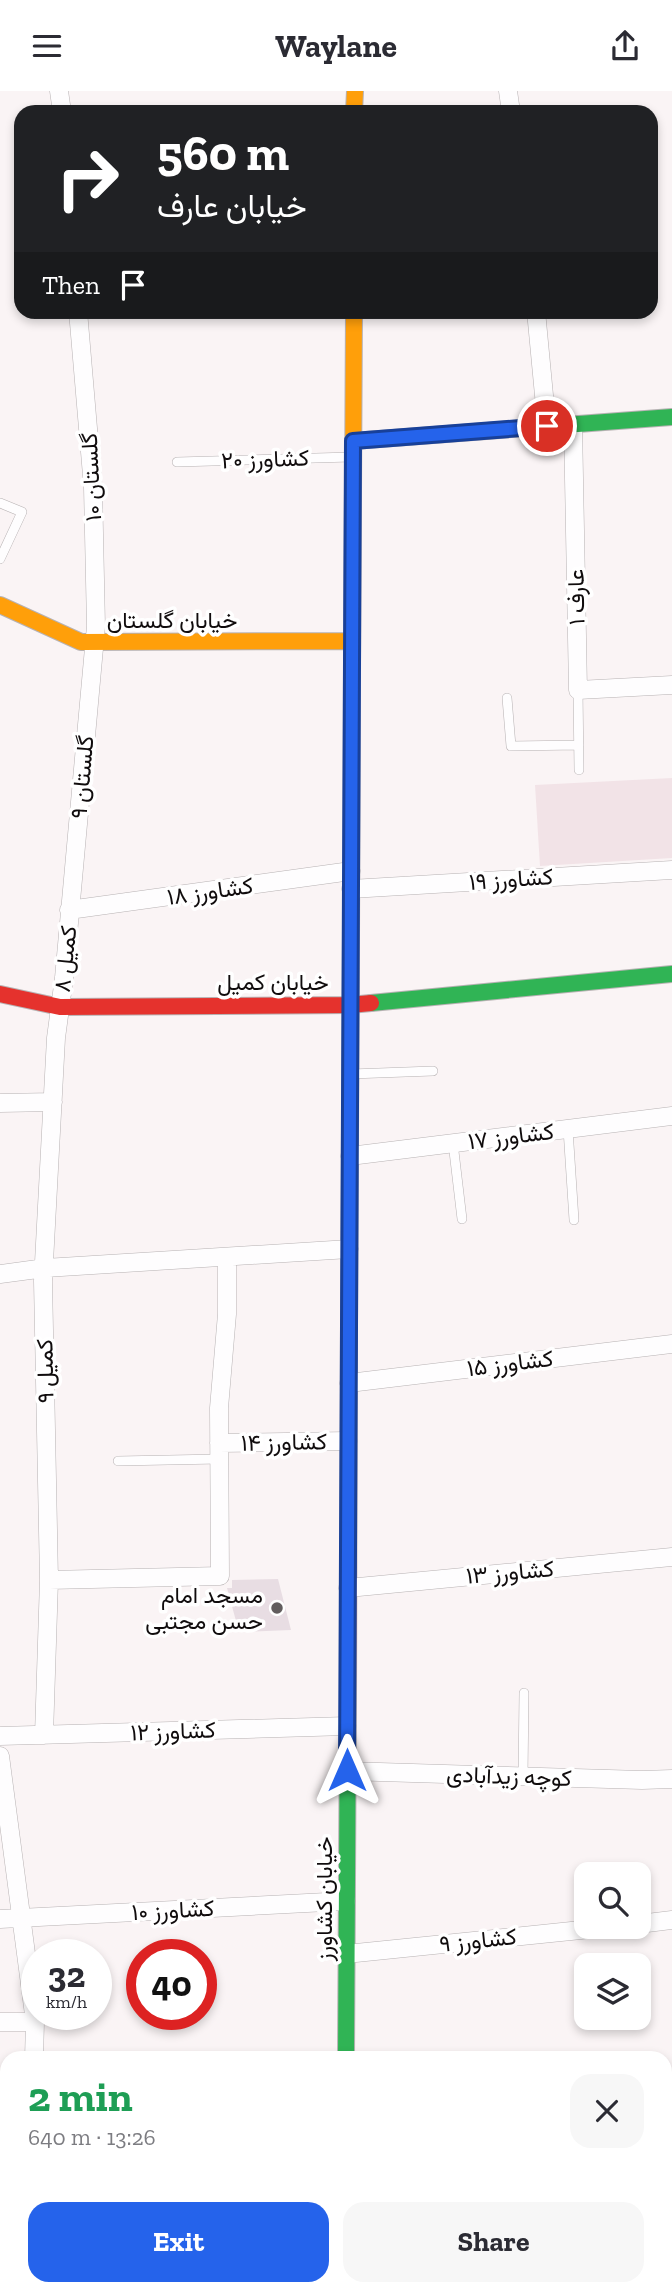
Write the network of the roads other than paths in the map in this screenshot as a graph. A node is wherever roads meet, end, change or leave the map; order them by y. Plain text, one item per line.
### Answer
1 (79, 319) edge
2 (354, 319) edge
3 (537, 319) edge
4 (672, 417) edge
5 (573, 425) junction
6 (547, 426) junction
7 (353, 449) junction
8 (177, 462) dead end
9 (0, 503) edge
10 (0, 559) edge
11 (0, 605) edge
12 (352, 641) junction
13 (94, 643) junction
14 (672, 685) edge
15 (578, 690) junction
16 (507, 698) dead end
17 (579, 745) junction
18 (579, 770) dead end
19 (672, 870) edge
20 (351, 880) junction
21 (69, 911) junction
22 (672, 974) edge
23 (0, 995) edge
24 (351, 1005) junction
25 (60, 1007) junction
26 (433, 1071) dead end
27 (350, 1074) junction
28 (53, 1102) junction
29 (0, 1103) edge
30 (672, 1115) edge
31 (568, 1129) junction
32 (453, 1143) junction
33 (350, 1156) junction
34 (462, 1219) dead end
35 (574, 1220) dead end
36 (349, 1249) junction
37 (227, 1257) junction
38 (45, 1268) junction
39 (0, 1274) edge
40 (672, 1344) edge
41 (349, 1383) junction
42 (348, 1441) junction
43 (219, 1451) junction
44 (118, 1461) dead end
45 (672, 1557) edge
46 (50, 1580) junction
47 (348, 1588) junction
48 (524, 1693) dead end
49 (347, 1726) junction
50 (44, 1735) junction
51 (0, 1736) edge
52 (0, 1756) edge
53 (347, 1770) junction
54 (523, 1777) junction
55 (672, 1779) edge
56 (346, 1901) junction
57 (21, 1918) junction
58 (0, 1919) edge
59 (672, 1920) edge
60 (651, 1923) edge
61 (574, 1931) edge
62 (24, 1939) edge
63 (346, 1954) junction
64 (0, 2022) edge
65 (21, 2022) edge
66 (34, 2030) edge
67 (34, 2051) edge
68 (345, 2051) edge

1 - 13 street, گلستان ۱۰
2 - 7 street, خیابان کشاورز
3 - 6 street
4 - 5 street
5 - 6 street
5 - 15 street, عارف ۱
6 - 7 street
7 - 8 lane, کشاورز ۲۰
7 - 12 street, خیابان کشاورز
9 - 10 lane
11 - 13 street, خیابان گلستان
12 - 13 street, خیابان گلستان
12 - 20 street, خیابان کشاورز
13 - 21 street, گلستان ۹
14 - 15 street
15 - 17 lane, عارف ۱
16 - 17 lane
17 - 18 lane, عارف ۱
19 - 20 street, کشاورز ۱۹
20 - 21 street, کشاورز ۱۸
20 - 24 street, خیابان کشاورز
21 - 25 street, کمیل ۸
22 - 24 street, خیابان کمیل
23 - 25 street, خیابان کمیل
24 - 25 street, خیابان کمیل
24 - 27 street, خیابان کشاورز
25 - 28 street, کمیل ۹
26 - 27 lane
27 - 33 street, خیابان کشاورز
28 - 29 street
28 - 38 street, کمیل ۹
30 - 31 street, کشاورز ۱۷
31 - 32 street, کشاورز ۱۷
31 - 35 lane
32 - 33 street, کشاورز ۱۷
32 - 34 lane
33 - 36 street, خیابان کشاورز
36 - 37 street
36 - 41 street, خیابان کشاورز
37 - 38 street
37 - 43 street
38 - 39 street
38 - 46 street, کمیل ۹
40 - 41 street, کشاورز ۱۵
41 - 42 street, خیابان کشاورز
42 - 43 street, کشاورز ۱۴
42 - 47 street, خیابان کشاورز
43 - 44 lane
43 - 46 street
45 - 47 street, کشاورز ۱۳
46 - 50 street, کمیل ۹
47 - 49 street, خیابان کشاورز
48 - 54 lane
49 - 50 street, کشاورز ۱۲
49 - 53 street, خیابان کشاورز
50 - 51 street, کشاورز ۱۲
52 - 57 street
53 - 54 street, کوچه زیدآبادی
53 - 56 street, خیابان کشاورز
54 - 55 street, کوچه زیدآبادی
56 - 57 street, کشاورز ۱۰
56 - 63 street, خیابان کشاورز
57 - 58 street, کشاورز ۱۰
57 - 62 street
59 - 60 street
61 - 63 street, کشاورز ۹
63 - 68 street, خیابان کشاورز
64 - 65 street
66 - 67 street

